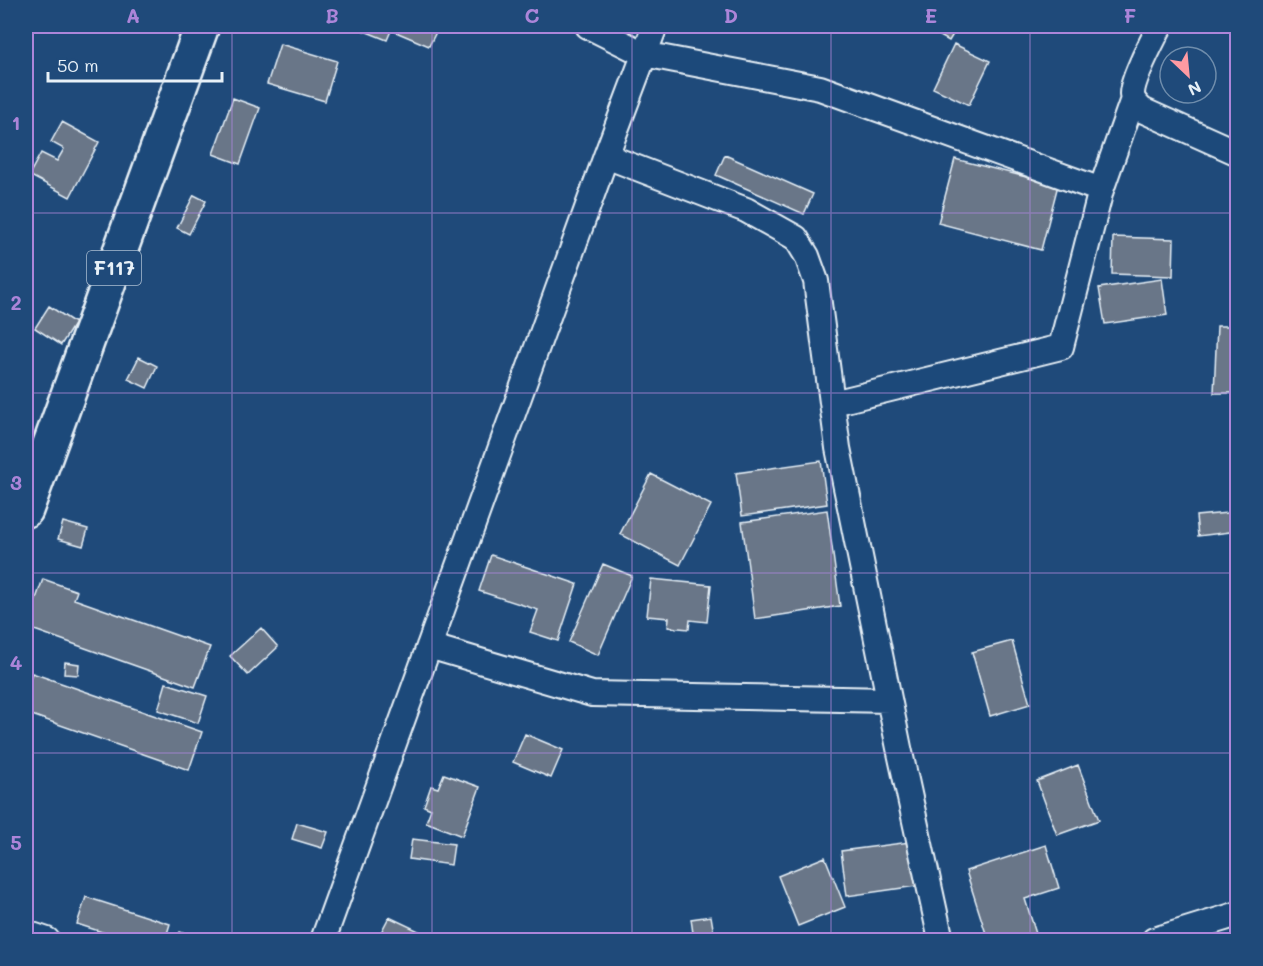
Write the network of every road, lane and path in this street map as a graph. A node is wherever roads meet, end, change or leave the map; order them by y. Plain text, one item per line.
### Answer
1 (202, 26) edge
2 (588, 26) edge
3 (655, 26) edge
4 (1160, 26) edge
5 (644, 54) junction
6 (1133, 99) junction
7 (1238, 153) edge
8 (606, 156) junction
9 (1101, 190) junction
10 (833, 404) junction
11 (26, 510) edge
12 (429, 646) junction
13 (889, 700) junction
14 (1238, 914) edge
15 (26, 933) edge
16 (1184, 936) edge
17 (47, 940) edge
18 (323, 940) edge
19 (941, 940) edge
20 (1154, 940) edge

1 - 11 main road, F117
2 - 5 street
3 - 5 street
4 - 6 street
5 - 8 street
5 - 9 street
6 - 7 street
6 - 9 street
8 - 10 street
8 - 12 street
9 - 10 street
10 - 13 street
12 - 13 street
12 - 18 street
13 - 19 street
14 - 16 street
15 - 17 street
16 - 20 street

